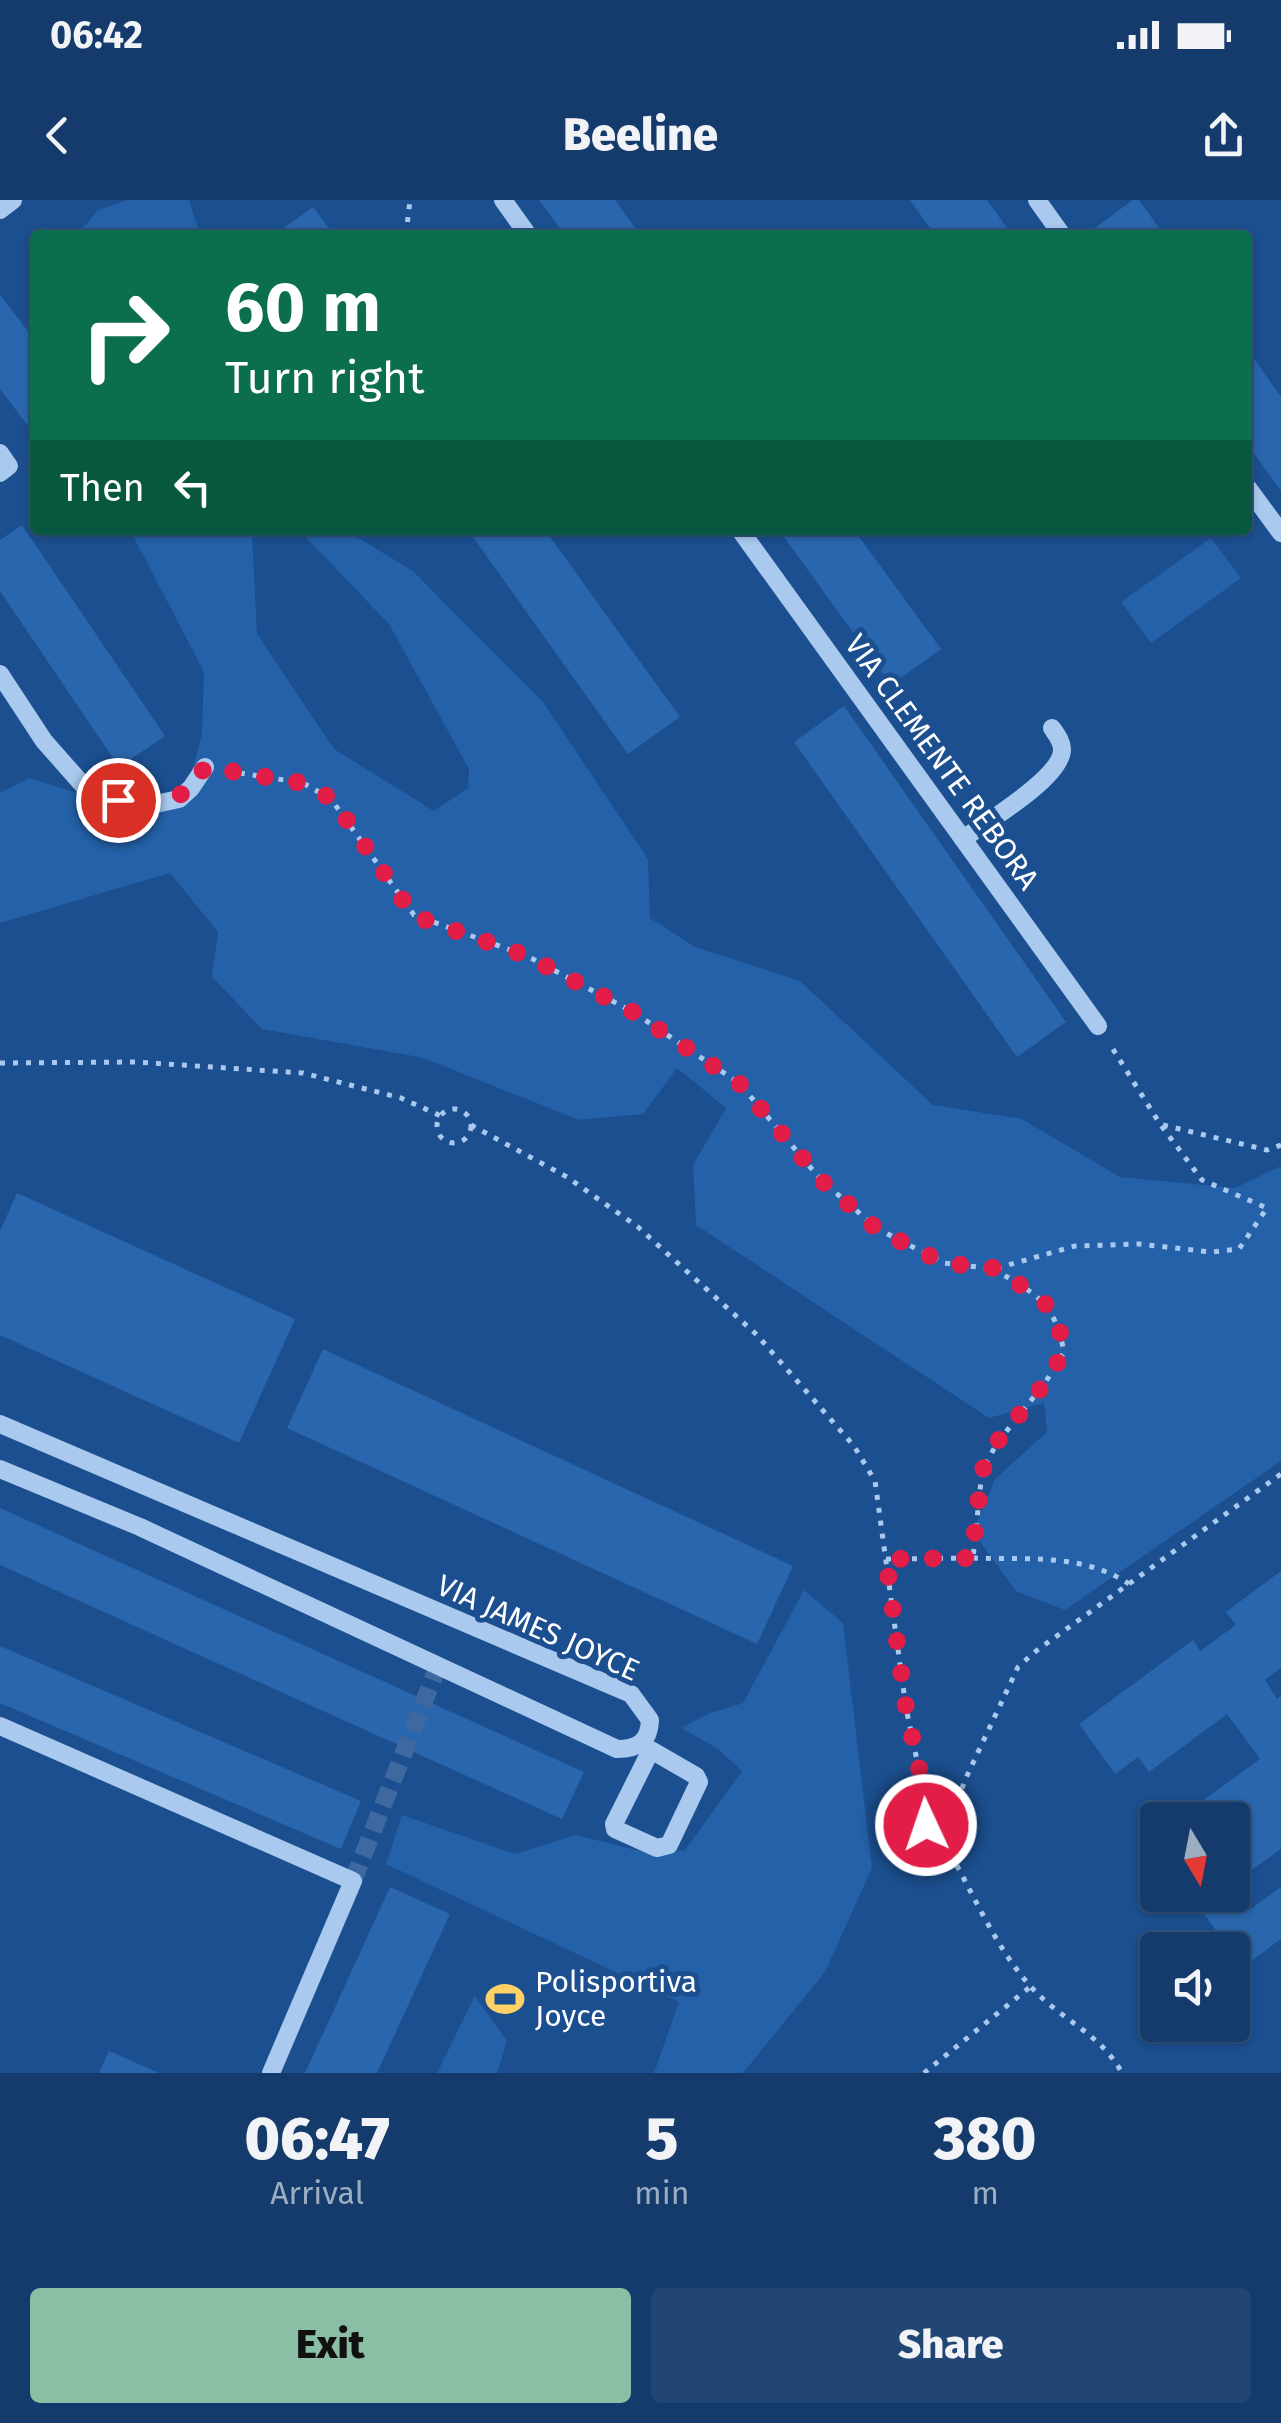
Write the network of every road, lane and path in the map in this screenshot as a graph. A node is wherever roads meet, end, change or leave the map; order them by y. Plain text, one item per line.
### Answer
1 (13, 200) edge
2 (410, 200) edge
3 (503, 200) edge
4 (1036, 200) edge
5 (0, 210) edge
6 (407, 230) edge
7 (524, 230) edge
8 (1058, 230) edge
9 (0, 452) edge
10 (0, 473) edge
11 (1252, 494) edge
12 (1281, 534) edge
13 (744, 535) edge
14 (0, 674) edge
15 (1052, 728) dead end
16 (205, 767) joint
17 (963, 839) junction
18 (1098, 1026) joint
19 (0, 1063) edge
20 (441, 1116) junction
21 (1160, 1124) junction
22 (470, 1125) junction
23 (1281, 1145) edge
24 (994, 1268) junction
25 (0, 1424) edge
26 (0, 1469) edge
27 (1281, 1474) edge
28 (972, 1558) junction
29 (886, 1559) junction
30 (1129, 1584) junction
31 (0, 1726) edge
32 (647, 1747) junction
33 (934, 1812) junction
34 (953, 1813) junction
35 (944, 1842) junction
36 (1030, 1986) junction
37 (270, 2073) edge
38 (924, 2073) edge
39 (1122, 2073) edge

1 - 5 street
2 - 6 path
3 - 7 street
4 - 8 street
9 - 10 street
11 - 12 street
13 - 17 street, VIA CLEMENTE REBORA
14 - 16 street
15 - 17 street
16 - 24 path
17 - 18 street, VIA CLEMENTE REBORA
18 - 21 path
19 - 20 path
20 - 22 path
20 - 22 path
21 - 23 path
21 - 24 path
22 - 29 path
24 - 28 path
25 - 32 street, VIA JAMES JOYCE
26 - 32 street
27 - 30 path
28 - 29 path
28 - 30 path
29 - 33 path
30 - 34 path
31 - 37 street
32 - 32 street
33 - 34 path
33 - 35 path
34 - 35 path
35 - 36 path
36 - 38 path
36 - 39 path

